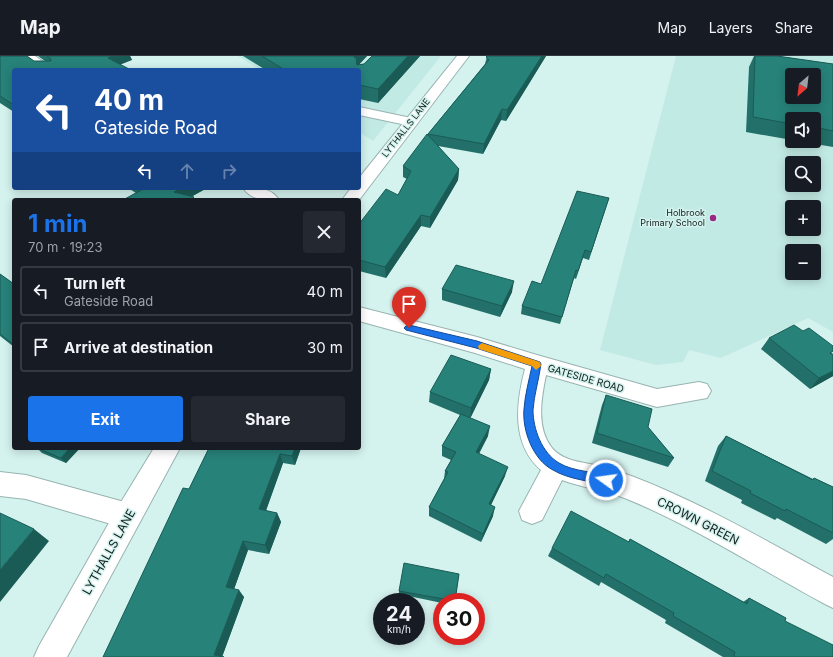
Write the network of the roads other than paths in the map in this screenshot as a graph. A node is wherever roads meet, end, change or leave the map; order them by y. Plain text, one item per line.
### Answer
1 (26, 56) edge
2 (463, 56) edge
3 (46, 68) edge
4 (361, 111) edge
5 (411, 122) junction
6 (361, 186) edge
7 (254, 190) edge
8 (358, 190) edge
9 (268, 198) edge
10 (352, 198) edge
11 (361, 315) edge
12 (537, 364) junction
13 (700, 391) dead end
14 (167, 450) edge
15 (556, 467) junction
16 (0, 484) edge
17 (532, 511) dead end
18 (128, 516) junction
19 (833, 593) edge
20 (50, 657) edge

1 - 3 street
2 - 5 street, LYTHALLS LANE
4 - 5 street
5 - 6 street, LYTHALLS LANE
7 - 9 street
8 - 10 street, LYTHALLS LANE
11 - 12 street, GATESIDE ROAD
12 - 13 street, GATESIDE ROAD
12 - 15 street, CROWN GREEN
14 - 18 street, LYTHALLS LANE
15 - 17 street
15 - 19 street, CROWN GREEN
16 - 18 street
18 - 20 street, LYTHALLS LANE

